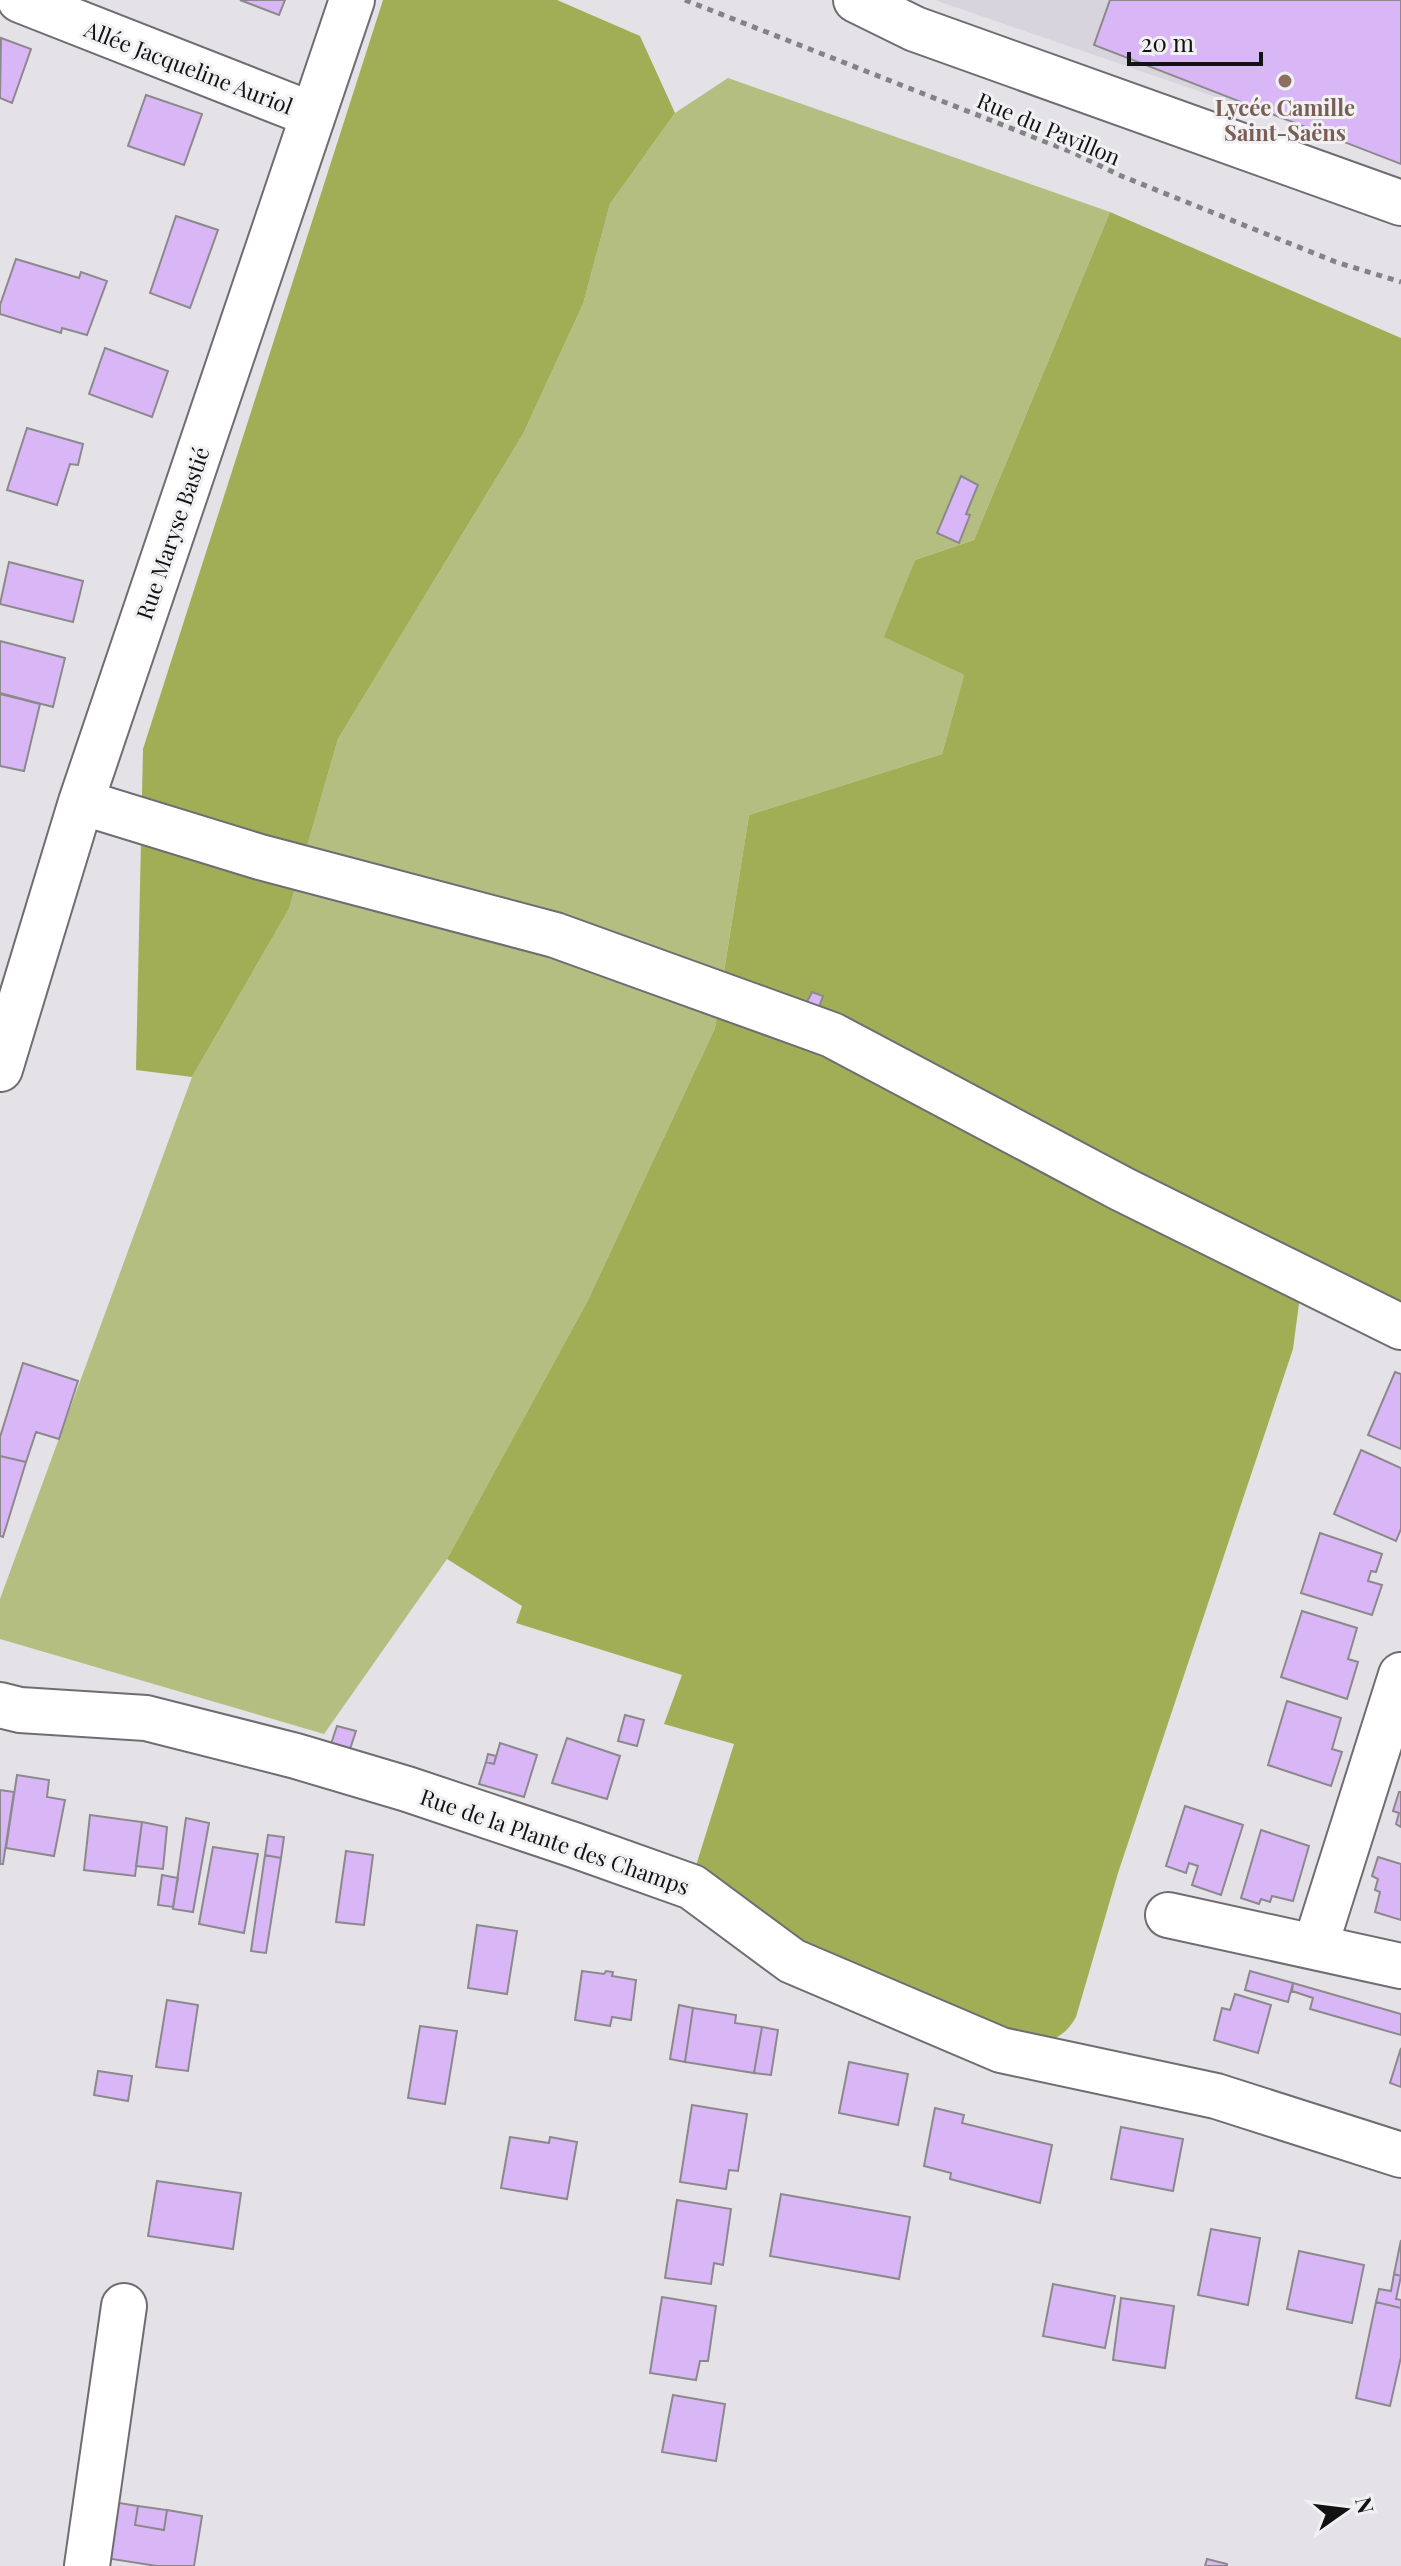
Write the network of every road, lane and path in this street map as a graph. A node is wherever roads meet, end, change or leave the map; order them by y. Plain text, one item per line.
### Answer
1 (20, 0) edge
2 (352, 0) edge
3 (685, 0) edge
4 (856, 0) edge
5 (313, 115) junction
6 (1401, 203) edge
7 (1401, 282) edge
8 (81, 802) junction
9 (0, 1069) edge
10 (1401, 1327) edge
11 (1401, 1675) edge
12 (0, 1705) edge
13 (1168, 1915) dead end
14 (1315, 1947) junction
15 (1401, 1966) edge
16 (1401, 2155) edge
17 (124, 2306) dead end
18 (87, 2566) edge

1 - 5 street, Allée Jacqueline Auriol
2 - 5 street, Rue Maryse Bastié
3 - 7 path, Rue du Pavillon
4 - 6 street
5 - 8 street, Rue Maryse Bastié
8 - 9 street, Rue Maryse Bastié
8 - 10 street
11 - 14 street
12 - 16 street, Rue de la Plante des Champs
13 - 14 street
14 - 15 street
17 - 18 street

